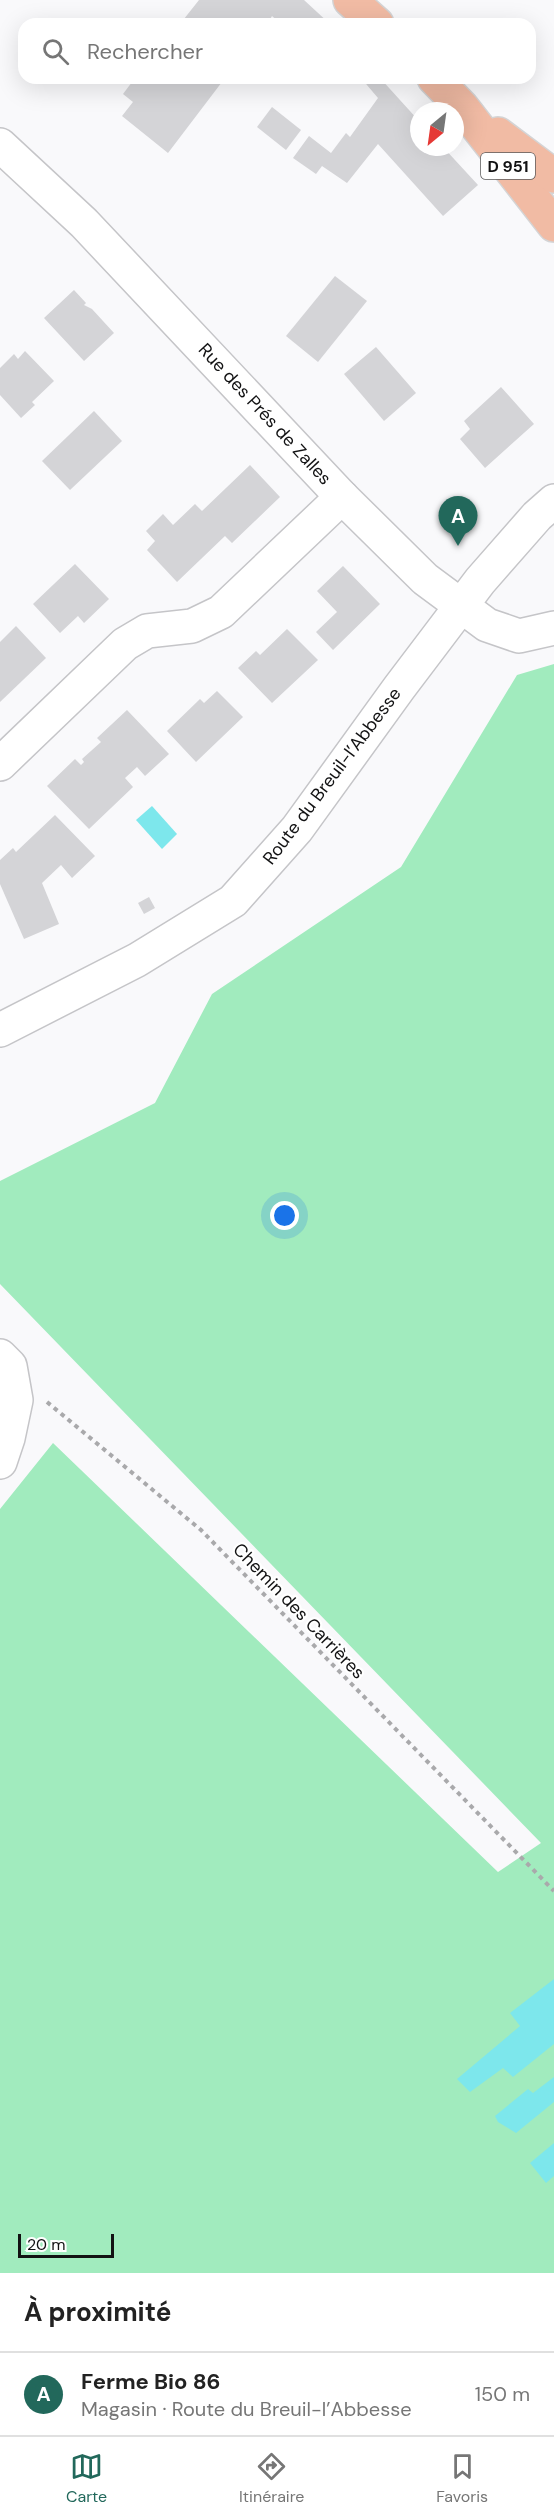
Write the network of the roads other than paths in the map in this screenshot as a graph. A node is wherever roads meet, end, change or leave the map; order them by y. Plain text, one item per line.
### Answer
1 (350, 0) edge
2 (370, 18) edge
3 (440, 84) edge
4 (457, 102) edge
5 (464, 108) edge
6 (464, 110) edge
7 (0, 146) edge
8 (554, 176) edge
9 (554, 225) edge
10 (342, 497) junction
11 (554, 501) edge
12 (461, 607) junction
13 (554, 628) edge
14 (0, 764) edge
15 (0, 1030) edge
16 (5, 1361) edge
17 (0, 1462) edge

1 - 2 main road
3 - 4 main road, D 951
5 - 8 main road, D 951
6 - 9 main road, D 951
7 - 10 street, Rue des Prés de Zalles
10 - 12 street, Rue des Prés de Zalles
10 - 14 street
11 - 12 street, Route du Breuil-l’Abbesse
12 - 13 street, Rue des Prés de Zalles
12 - 15 street, Route du Breuil-l’Abbesse
16 - 17 street

